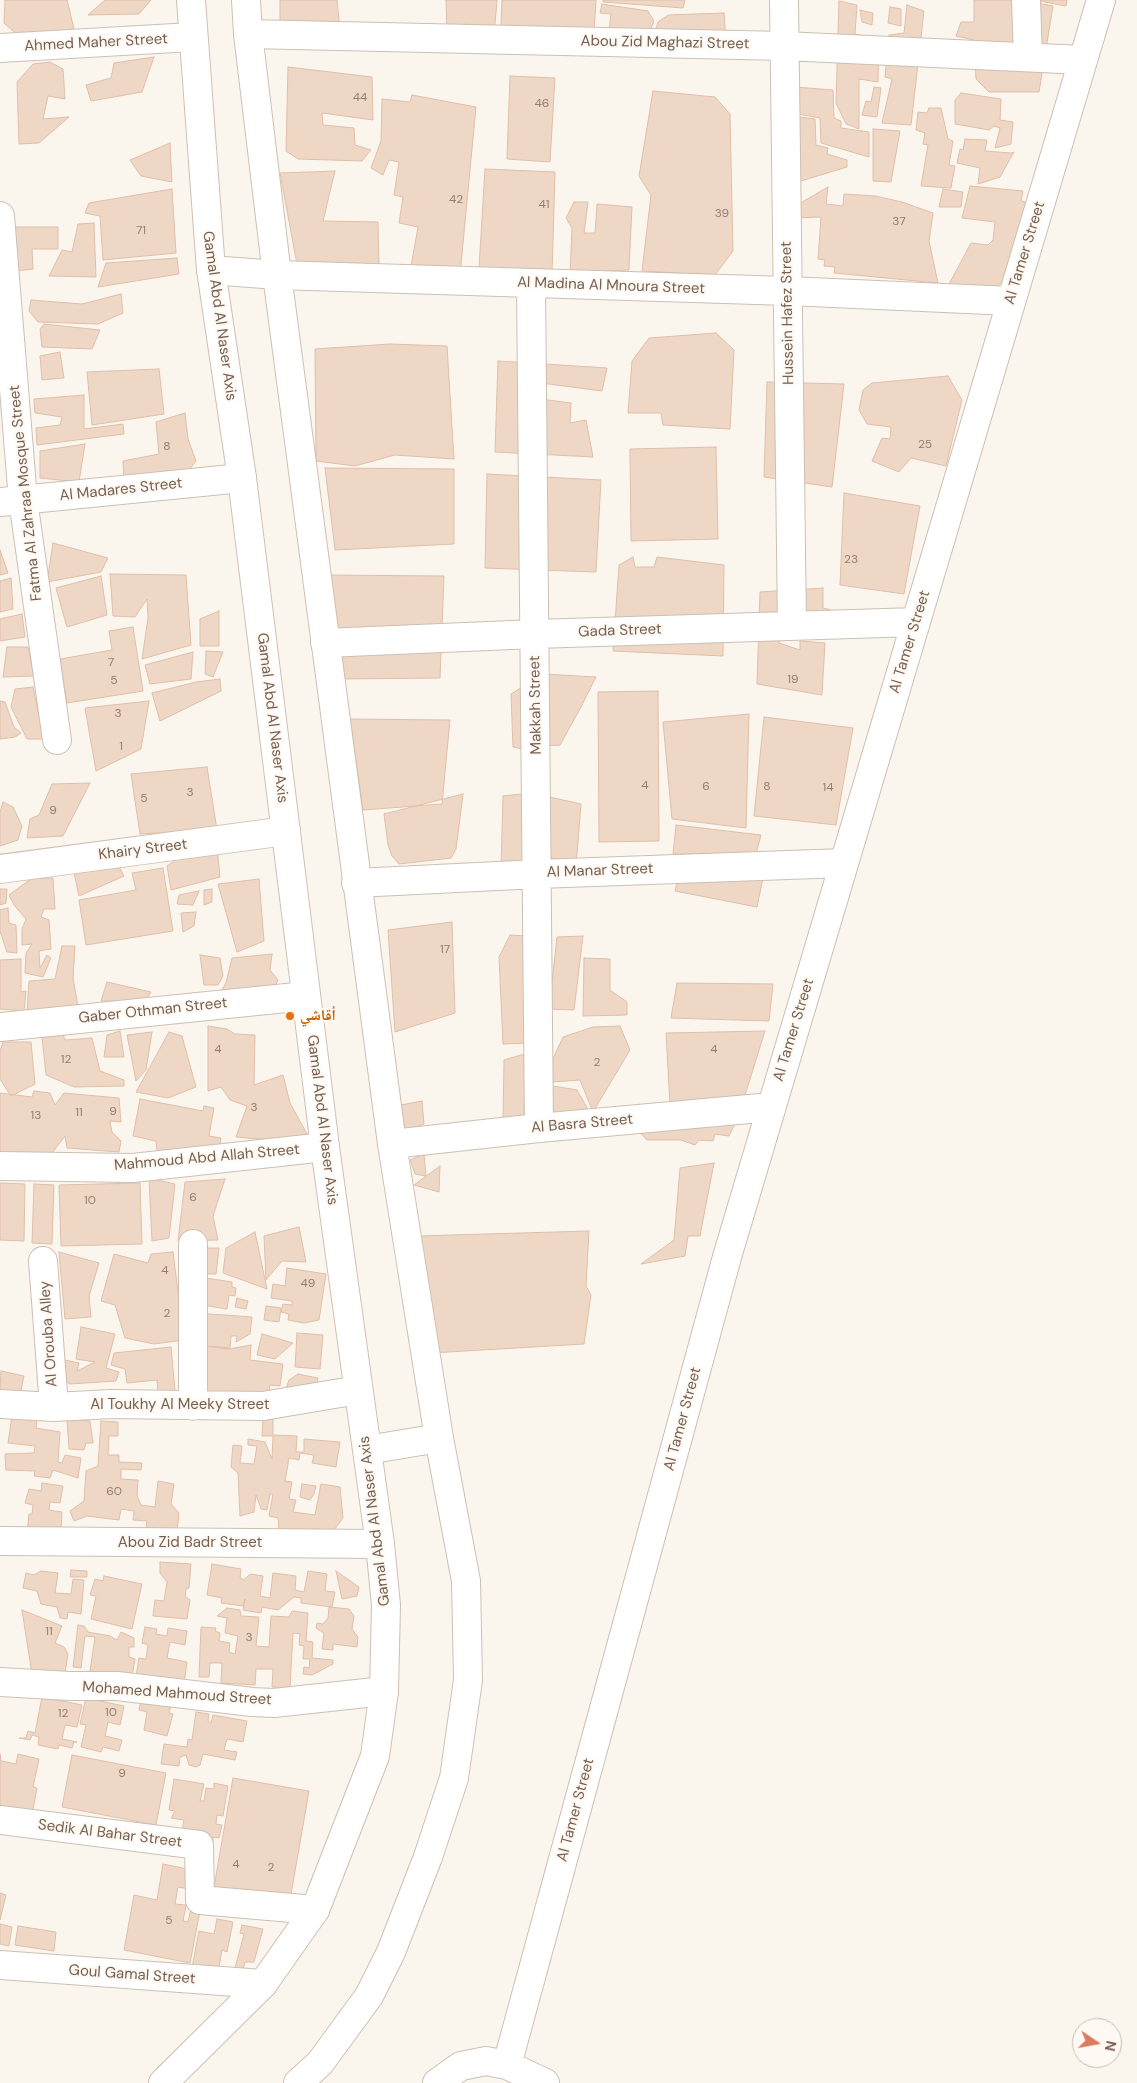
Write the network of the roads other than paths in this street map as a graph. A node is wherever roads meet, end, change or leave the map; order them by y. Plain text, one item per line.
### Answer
1 (190, 0) edge
2 (246, 0) edge
3 (784, 0) edge
4 (1026, 0) edge
5 (1101, 0) edge
6 (248, 34) junction
7 (192, 37) junction
8 (784, 46) junction
9 (0, 48) edge
10 (1028, 57) junction
11 (1083, 60) junction
12 (0, 216) edge
13 (211, 270) junction
14 (276, 275) junction
15 (531, 283) junction
16 (788, 291) junction
17 (1011, 301) junction
18 (242, 478) junction
19 (12, 501) edge
20 (916, 622) junction
21 (792, 626) junction
22 (535, 634) junction
23 (324, 643) junction
24 (56, 740) dead end
25 (286, 831) junction
26 (844, 863) junction
27 (0, 869) edge
28 (538, 874) junction
29 (356, 883) junction
30 (306, 996) junction
31 (0, 1027) edge
32 (771, 1107) junction
33 (539, 1128) junction
34 (392, 1144) junction
35 (325, 1147) junction
36 (0, 1166) edge
37 (193, 1244) dead end
38 (43, 1261) dead end
39 (358, 1390) junction
40 (0, 1404) edge
41 (193, 1406) junction
42 (54, 1407) junction
43 (439, 1438) junction
44 (367, 1450) junction
45 (0, 1541) edge
46 (380, 1544) junction
47 (0, 1682) edge
48 (384, 1691) junction
49 (0, 1820) edge
50 (315, 1910) junction
51 (0, 1965) edge
52 (264, 1984) junction
53 (507, 2065) junction
54 (163, 2083) edge
55 (298, 2083) edge
56 (437, 2083) edge
57 (545, 2083) edge

1 - 7 street, Gamal Abd Al Naser Axis
2 - 6 street
3 - 8 street, Hussein Hafez Street
4 - 10 street
5 - 11 street, Al Tamer Street
6 - 8 street, Abou Zid Maghazi Street
6 - 14 street
7 - 9 street, Ahmed Maher Street
7 - 13 street, Gamal Abd Al Naser Axis
8 - 10 street, Abou Zid Maghazi Street
8 - 16 street, Hussein Hafez Street
10 - 11 street, Abou Zid Maghazi Street
11 - 17 street, Al Tamer Street
12 - 19 street, Fatma Al Zahraa Mosque Street
13 - 14 street, Al Madina Al Mnoura Street
13 - 18 street, Gamal Abd Al Naser Axis
14 - 15 street, Al Madina Al Mnoura Street
14 - 23 street
15 - 16 street, Al Madina Al Mnoura Street
15 - 22 street, Makkah Street
16 - 17 street, Al Madina Al Mnoura Street
16 - 21 street, Hussein Hafez Street
17 - 20 street, Al Tamer Street
18 - 19 street, Al Madares Street
18 - 25 street, Gamal Abd Al Naser Axis
19 - 24 street, Fatma Al Zahraa Mosque Street
20 - 21 street, Gada Street
20 - 26 street, Al Tamer Street
21 - 22 street, Gada Street
22 - 23 street, Gada Street
22 - 28 street, Makkah Street
23 - 29 street
25 - 27 street, Khairy Street
25 - 30 street, Gamal Abd Al Naser Axis
26 - 28 street, Al Manar Street
26 - 32 street, Al Tamer Street
28 - 29 street, Al Manar Street
28 - 33 street, Makkah Street
29 - 34 street
30 - 31 street, Gaber Othman Street
30 - 35 street, Gamal Abd Al Naser Axis
32 - 33 street, Al Basra Street
32 - 53 street, Al Tamer Street
33 - 34 street, Al Basra Street
34 - 43 street
35 - 36 street, Mahmoud Abd Allah Street
35 - 39 street, Gamal Abd Al Naser Axis
37 - 41 street
38 - 42 street, Al Orouba Alley
39 - 41 street, Al Toukhy Al Meeky Street
39 - 44 street, Gamal Abd Al Naser Axis
40 - 42 street, Al Toukhy Al Meeky Street
41 - 42 street, Al Toukhy Al Meeky Street
43 - 44 street
43 - 55 street
44 - 46 street, Gamal Abd Al Naser Axis
45 - 46 street, Abou Zid Badr Street
46 - 48 street, Gamal Abd Al Naser Axis
47 - 48 street, Mohamed Mahmoud Street
48 - 50 street, Gamal Abd Al Naser Axis
49 - 50 street, Sedik Al Bahar Street
50 - 52 street, Gamal Abd Al Naser Axis
51 - 52 street, Goul Gamal Street
52 - 54 street, Gamal Abd Al Naser Axis
53 - 56 street
53 - 57 street

